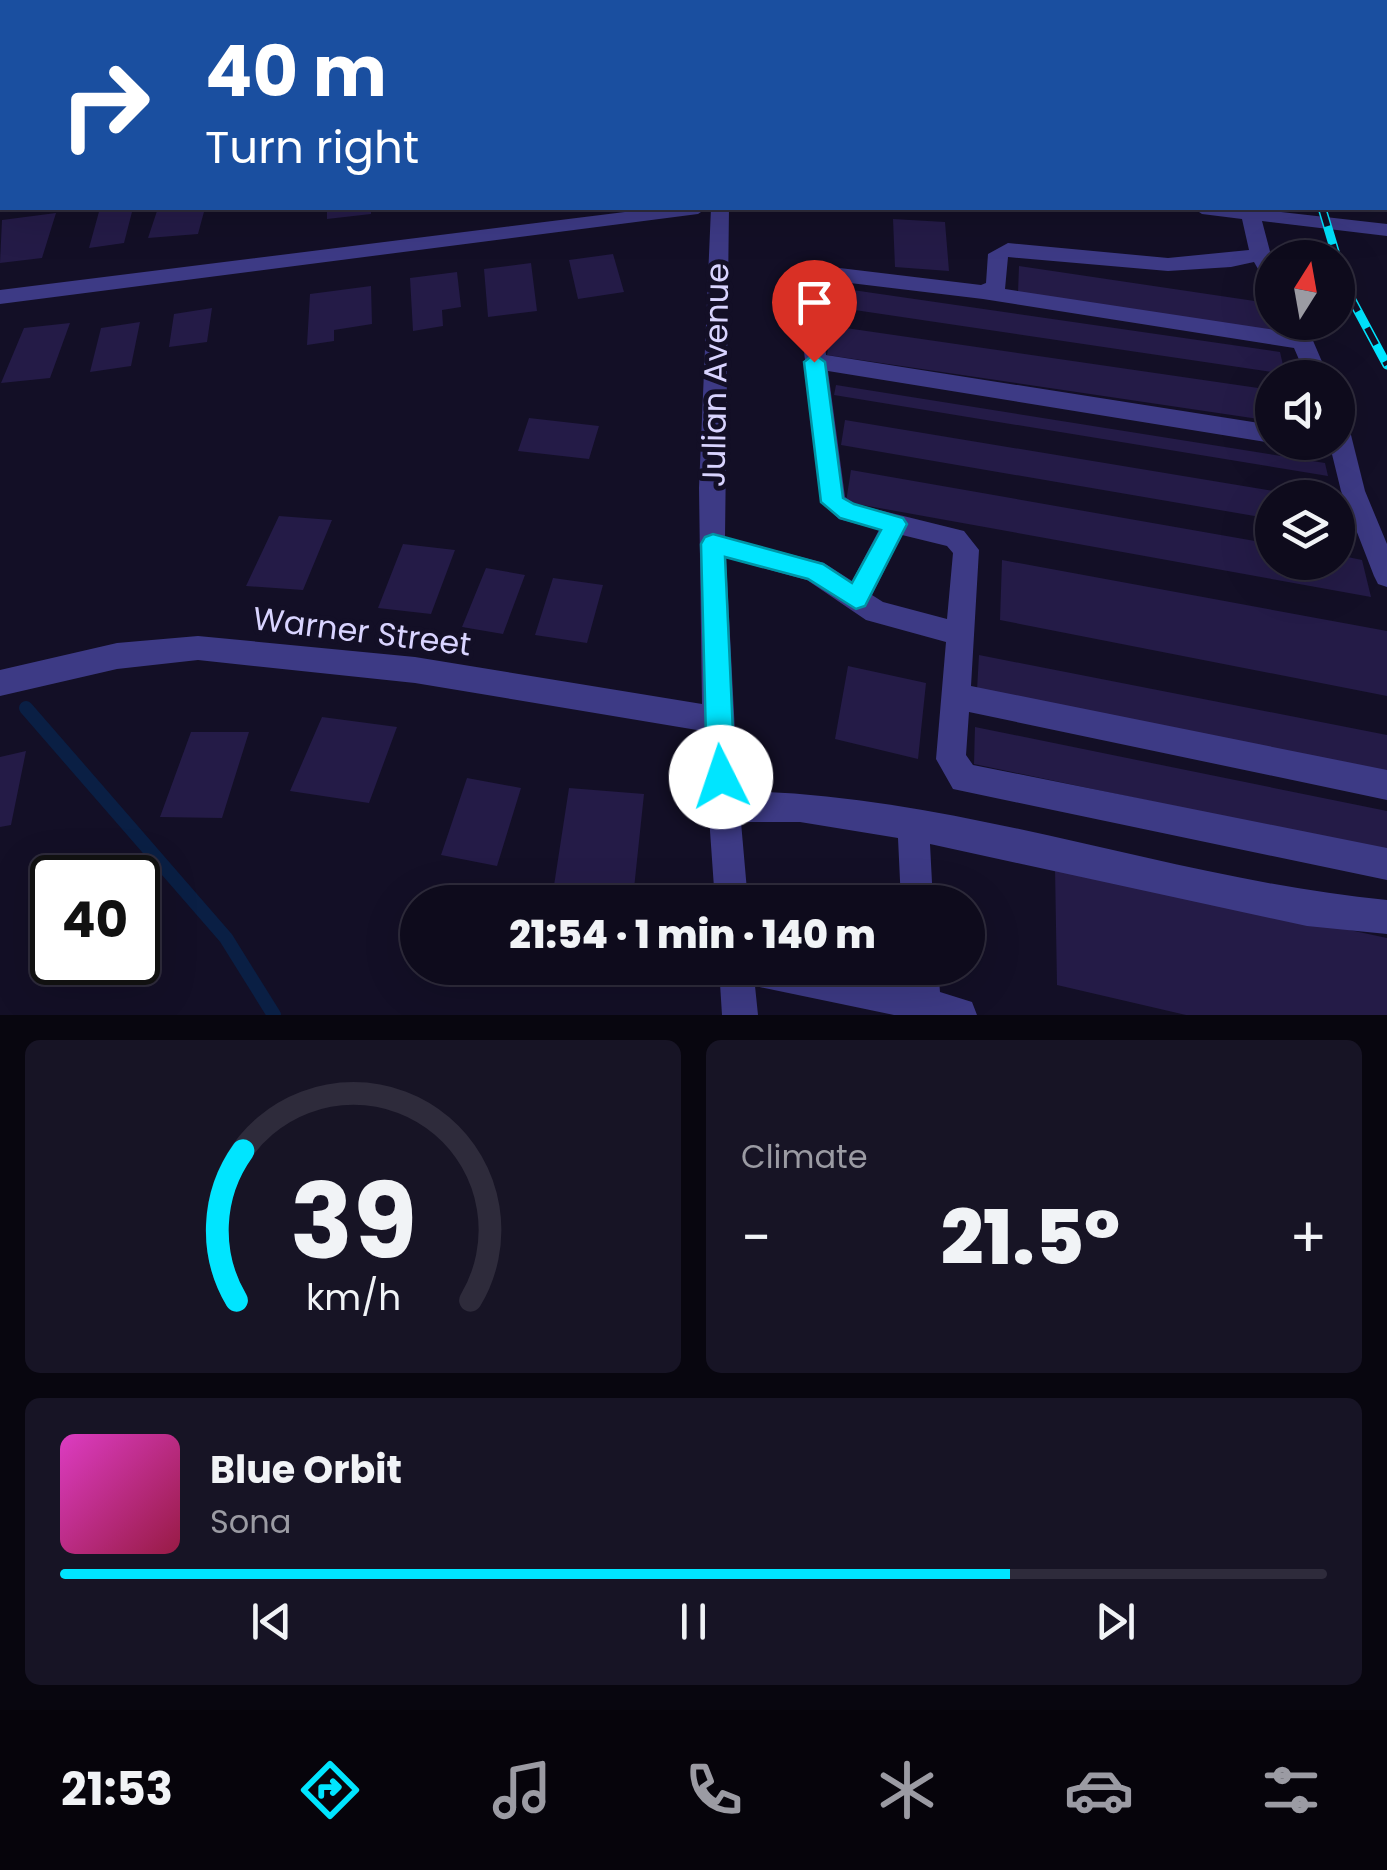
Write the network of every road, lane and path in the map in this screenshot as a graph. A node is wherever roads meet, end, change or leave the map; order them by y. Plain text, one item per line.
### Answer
1 (682, 210) edge
2 (720, 210) edge
3 (1218, 210) edge
4 (1251, 214) junction
5 (1348, 216) edge
6 (1387, 230) edge
7 (1257, 240) edge
8 (1255, 256) edge
9 (983, 292) junction
10 (0, 297) edge
11 (1255, 326) edge
12 (814, 362) junction
13 (1255, 431) edge
14 (1342, 460) edge
15 (895, 524) junction
16 (713, 544) junction
17 (1387, 576) edge
18 (856, 599) junction
19 (960, 634) junction
20 (0, 683) edge
21 (955, 696) junction
22 (716, 720) junction
23 (1387, 785) edge
24 (723, 806) junction
25 (913, 826) junction
26 (1387, 864) edge
27 (730, 885) edge
28 (916, 885) edge
29 (1387, 918) edge
30 (737, 985) edge
31 (835, 985) edge
32 (921, 985) edge
33 (922, 1003) junction
34 (740, 1015) edge
35 (959, 1015) edge

1 - 10 street
2 - 16 street, Julian Avenue
3 - 4 street
4 - 5 street
4 - 7 street
5 - 6 street
8 - 9 street
9 - 11 street
9 - 12 street
12 - 13 street
12 - 15 street
14 - 17 street
15 - 18 street
15 - 19 street
16 - 18 street
16 - 22 street, Julian Avenue
18 - 19 street
19 - 21 street
20 - 22 street, Warner Street
21 - 23 street
21 - 26 street
22 - 24 street, Julian Avenue
24 - 25 street
24 - 27 street, Julian Avenue
25 - 28 street
25 - 29 street
30 - 34 street
31 - 33 street
32 - 33 street
33 - 35 street

